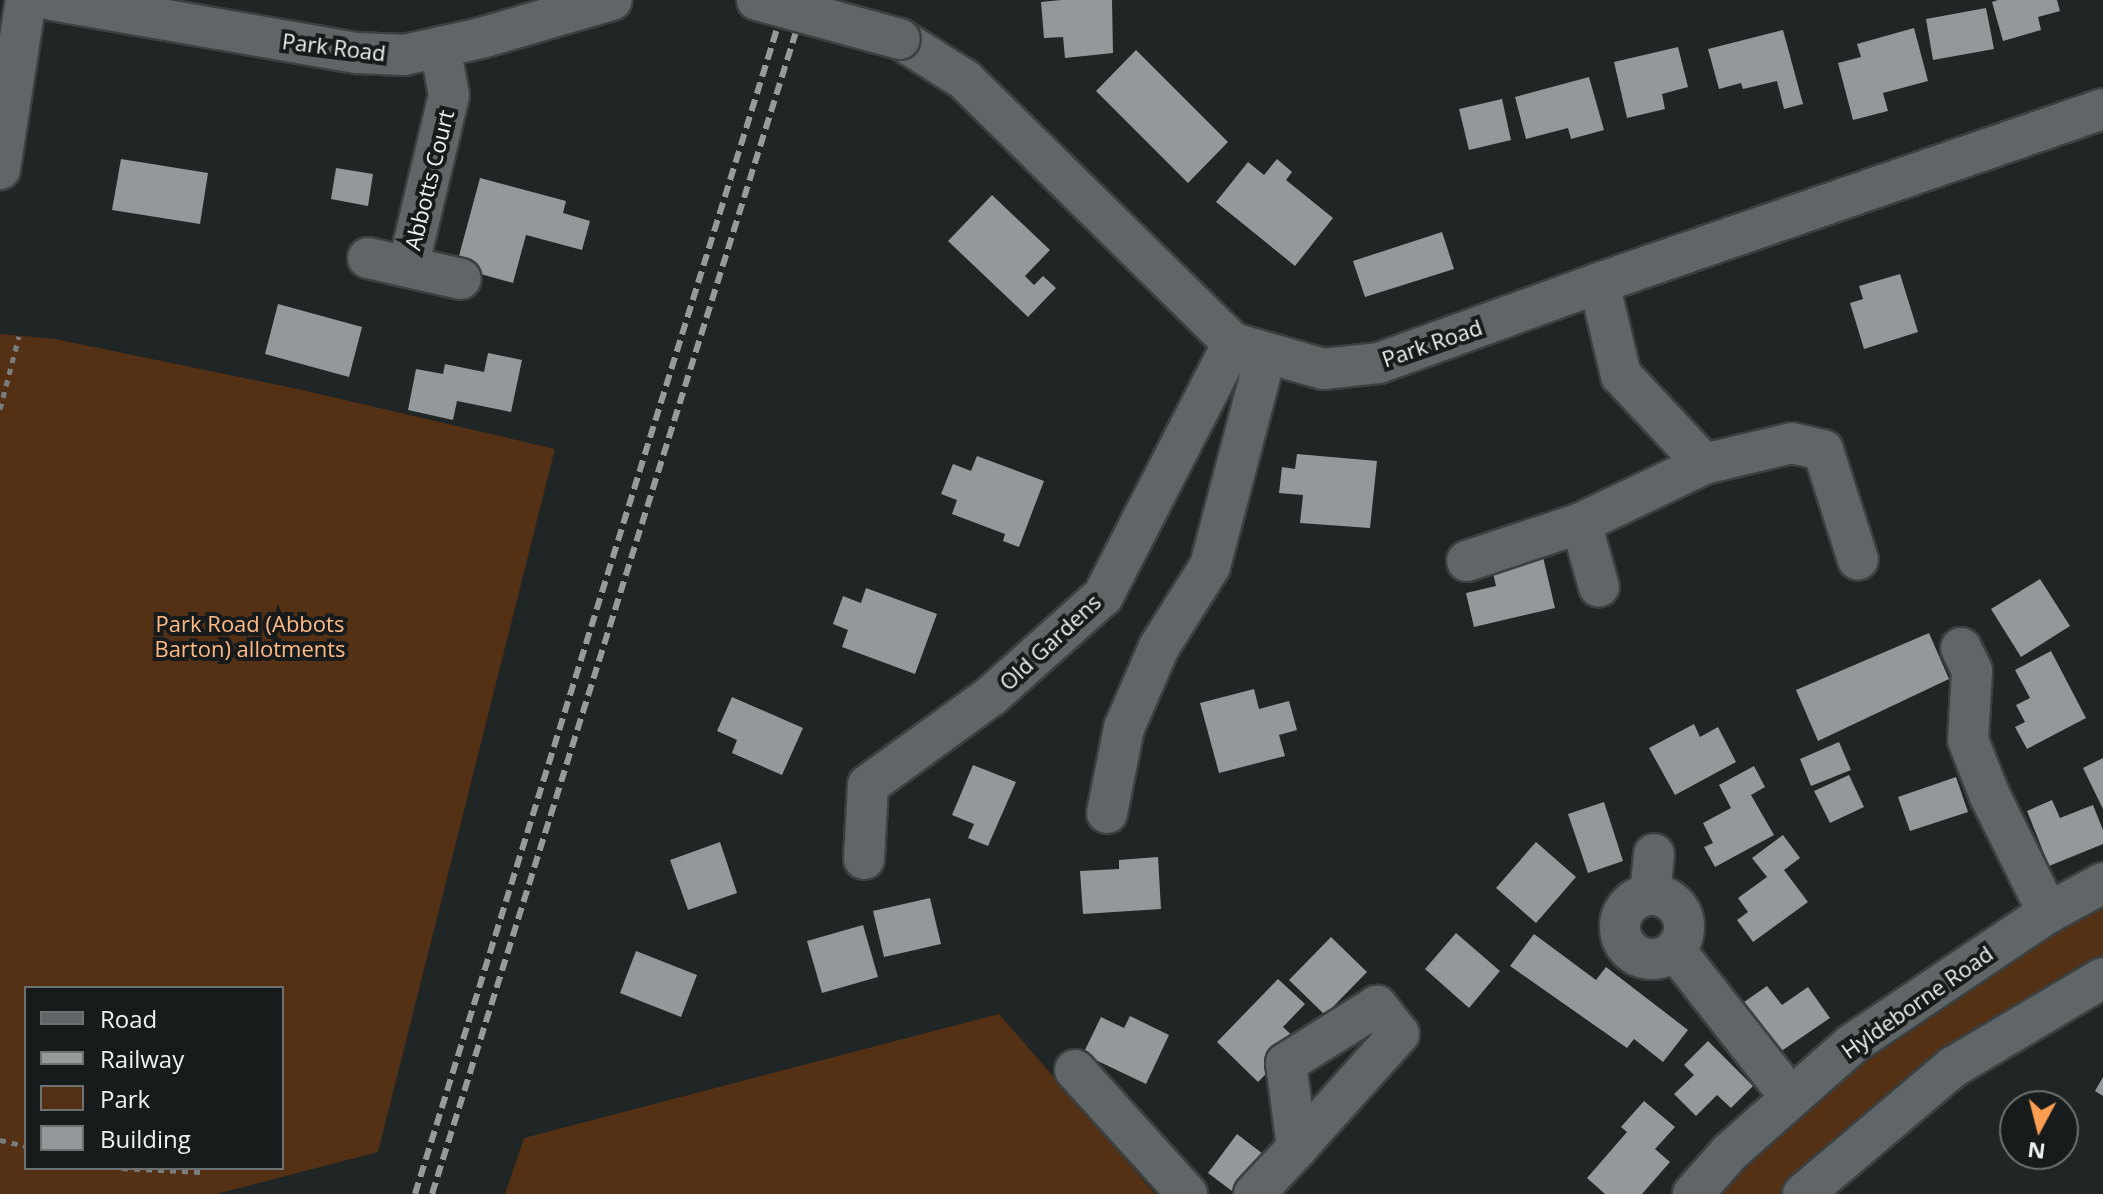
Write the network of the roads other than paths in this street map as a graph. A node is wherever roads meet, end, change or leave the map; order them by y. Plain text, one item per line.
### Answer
1 (26, 0) edge
2 (52, 0) edge
3 (612, 0) edge
4 (757, 0) edge
5 (511, 13) edge
6 (440, 47) junction
7 (2103, 109) edge
8 (0, 165) edge
9 (368, 258) dead end
10 (408, 267) junction
11 (461, 279) dead end
12 (1599, 283) junction
13 (1250, 348) junction
14 (1704, 464) junction
15 (1581, 523) junction
16 (1858, 560) dead end
17 (1467, 561) dead end
18 (1599, 587) dead end
19 (1961, 648) dead end
20 (1107, 813) dead end
21 (1654, 854) dead end
22 (864, 859) dead end
23 (2103, 883) edge
24 (1650, 895) junction
25 (2048, 913) junction
26 (1675, 950) junction
27 (2103, 978) edge
28 (1075, 1070) dead end
29 (1791, 1098) junction
30 (1297, 1148) dead end
31 (1187, 1194) edge
32 (1254, 1194) edge
33 (1693, 1194) edge
34 (1803, 1194) edge

1 - 8 street
2 - 6 street, Park Road
3 - 5 street, Park Road
4 - 13 street, Park Road, bridge
5 - 6 street, Park Road
6 - 10 street, Abbotts Court
7 - 12 street, Park Road
9 - 10 street
10 - 11 street
12 - 13 street, Park Road
12 - 14 street
13 - 20 street
13 - 22 street, Old Gardens
14 - 15 street
14 - 16 street
15 - 17 street
15 - 18 street
19 - 25 street
21 - 24 street
23 - 25 street, Hyldeborne Road
24 - 26 street
24 - 26 street
25 - 29 street, Hyldeborne Road
26 - 29 street
27 - 34 street
28 - 31 street
29 - 33 street, Hyldeborne Road
30 - 32 street

